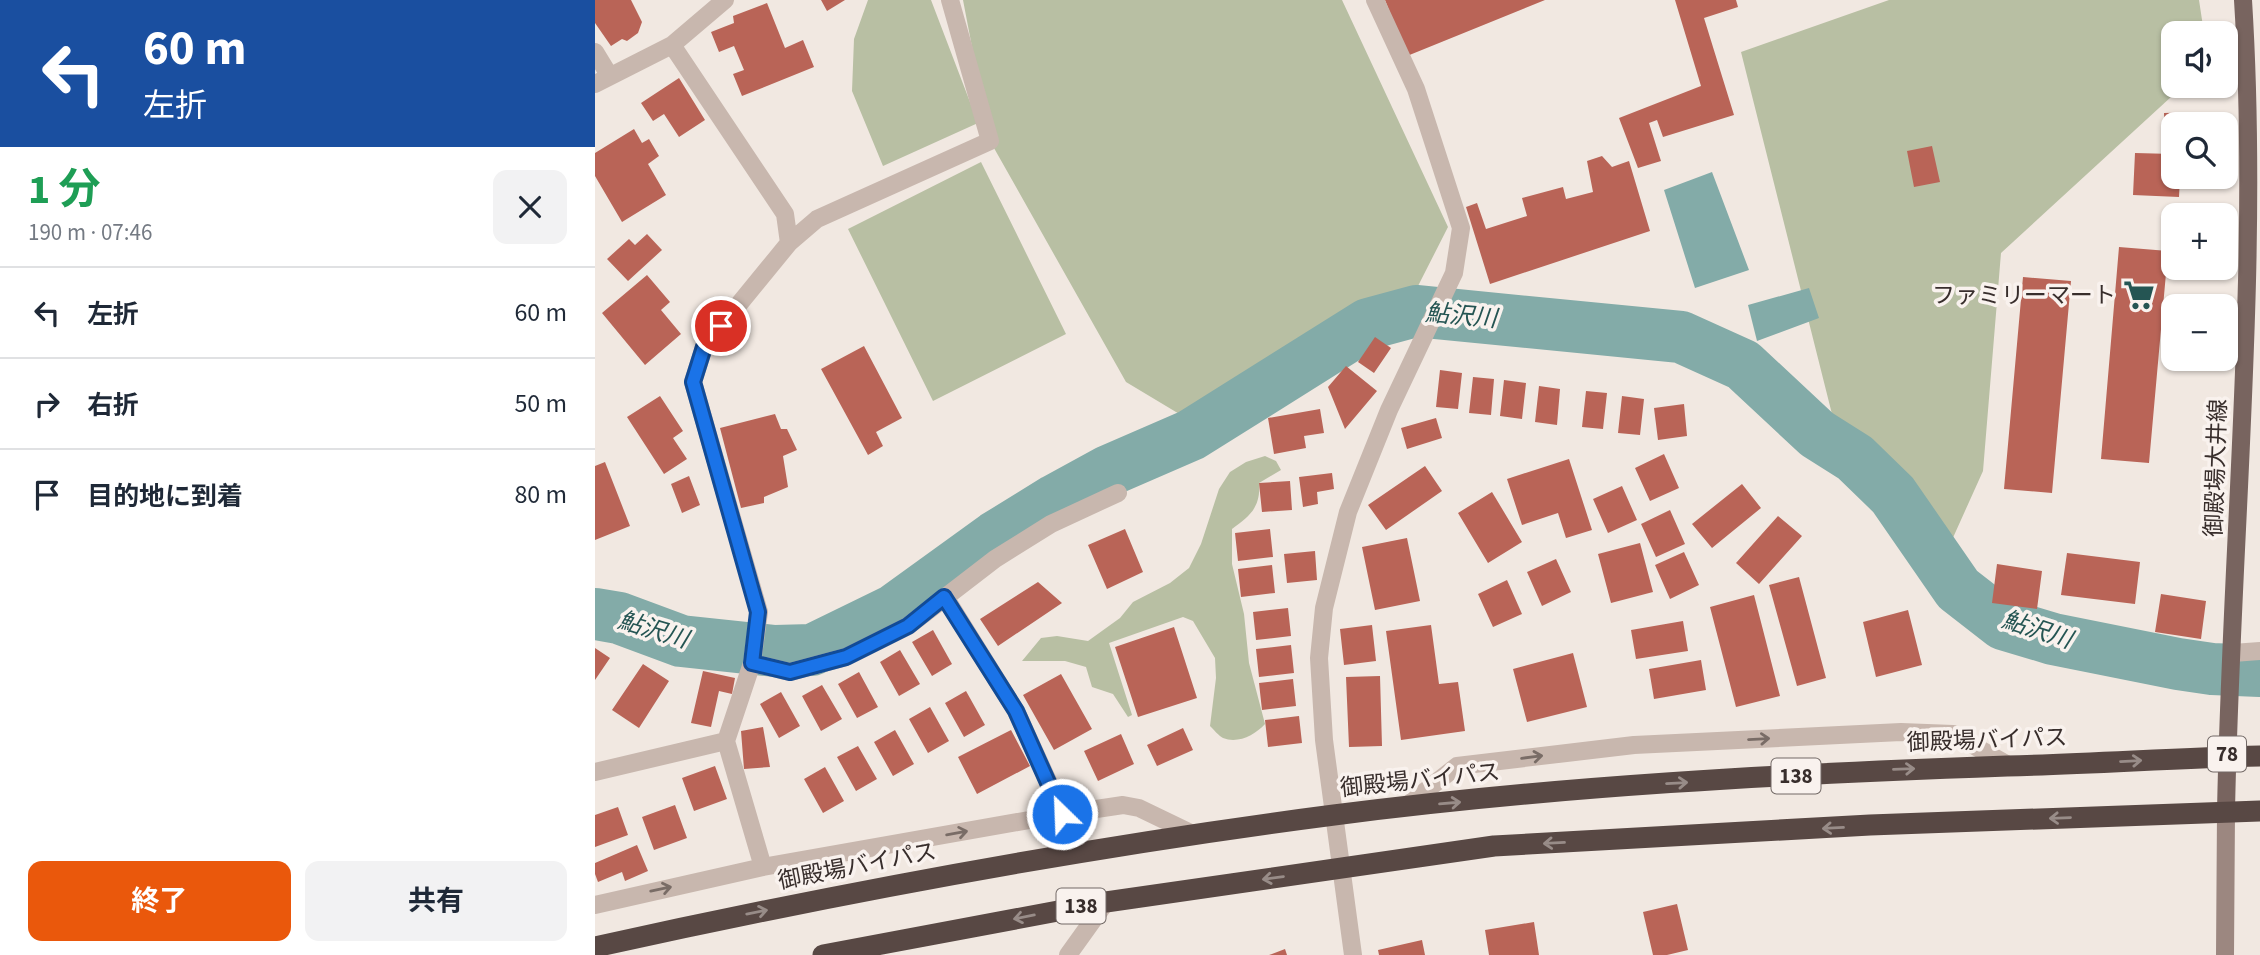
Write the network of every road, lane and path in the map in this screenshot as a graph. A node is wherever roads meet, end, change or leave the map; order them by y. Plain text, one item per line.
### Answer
1 (725, 0) edge
2 (950, 0) edge
3 (1375, 0) edge
4 (2243, 0) edge
5 (672, 45) junction
6 (595, 52) edge
7 (602, 79) edge
8 (2256, 222) edge
9 (789, 243) junction
10 (1118, 493) dead end
11 (944, 597) junction
12 (2260, 652) edge
13 (2233, 653) junction
14 (752, 663) junction
15 (726, 741) junction
16 (2260, 756) edge
17 (2227, 757) junction
18 (2010, 766) junction
19 (595, 772) edge
20 (1405, 807) junction
21 (2260, 811) edge
22 (2226, 812) junction
23 (1062, 814) junction
24 (1334, 815) junction
25 (1195, 835) junction
26 (763, 867) junction
27 (1341, 868) junction
28 (1106, 902) junction
29 (595, 905) edge
30 (595, 947) edge
31 (823, 955) edge
32 (1068, 955) edge
33 (1353, 955) edge
34 (2225, 955) edge

1 - 5 street
2 - 9 street
3 - 24 street
4 - 8 main road, 御殿場大井線 / 78
5 - 7 street
5 - 9 street
6 - 7 street
8 - 13 main road, 御殿場大井線 / 78
9 - 14 street
10 - 11 street
11 - 14 street
11 - 23 street
12 - 13 street
13 - 17 main road, 御殿場大井線 / 78
14 - 15 street
15 - 19 street
15 - 26 street
16 - 17 highway, 御殿場バイパス / 138
18 -> 17 highway, 御殿場バイパス / 138
17 - 22 main road, 御殿場大井線 / 78
20 -> 18 highway, 御殿場バイパス / 138
20 -> 18 street
20 - 24 highway, 御殿場バイパス / 138
21 - 22 highway, 138
22 -> 27 highway, 138
22 - 34 main road
23 - 25 street
26 -> 23 street
24 - 25 highway, 御殿場バイパス / 138
24 - 27 street
30 -> 25 highway, 御殿場バイパス / 138
29 -> 26 street
27 -> 28 highway, 138
27 - 33 street
28 -> 31 highway, 138
28 - 32 street

